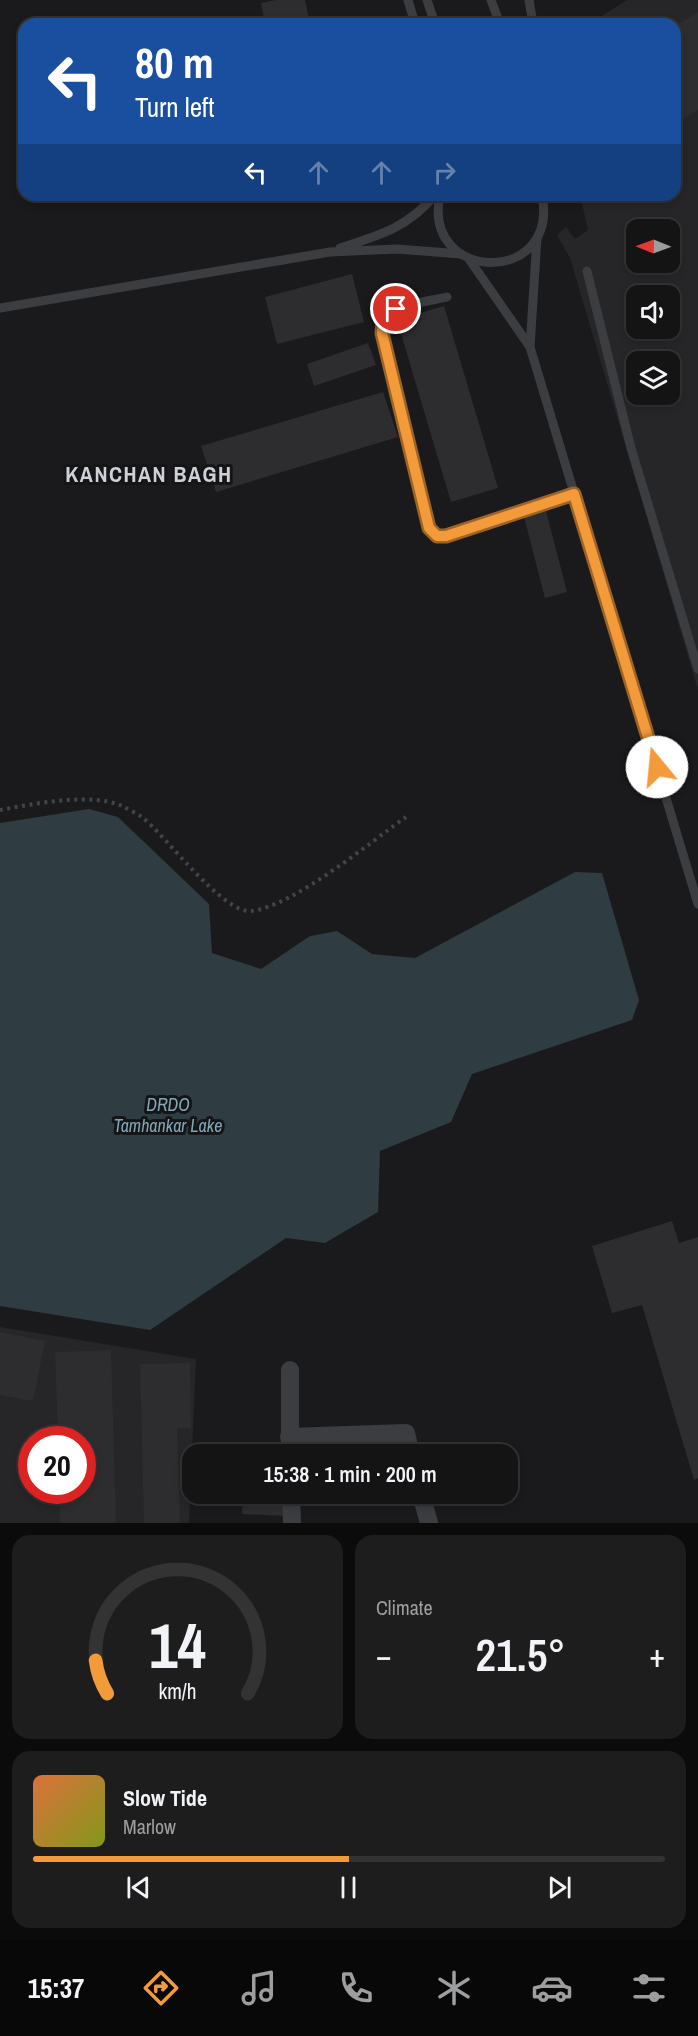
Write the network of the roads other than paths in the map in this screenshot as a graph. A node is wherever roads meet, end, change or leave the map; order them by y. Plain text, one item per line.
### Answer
1 (408, 0) edge
2 (427, 0) edge
3 (491, 0) edge
4 (529, 0) edge
5 (413, 18) edge
6 (433, 18) edge
7 (498, 18) edge
8 (532, 18) edge
9 (430, 201) edge
10 (439, 201) edge
11 (542, 201) edge
12 (537, 238) junction
13 (330, 252) junction
14 (465, 257) junction
15 (587, 271) dead end
16 (447, 297) dead end
17 (0, 308) edge
18 (530, 347) junction
19 (574, 494) junction
20 (698, 669) edge
21 (698, 903) edge
22 (290, 1370) dead end
23 (290, 1444) edge
24 (308, 1444) edge
25 (408, 1444) edge
26 (291, 1504) edge
27 (424, 1504) edge
28 (292, 1523) edge
29 (429, 1523) edge

1 - 5 lane
2 - 6 lane
3 - 7 lane
4 - 8 lane
9 - 13 lane
10 - 14 lane
11 - 12 lane
12 - 14 lane
12 - 18 lane
13 - 14 lane
13 - 17 lane
14 - 18 lane
15 - 20 lane
16 - 19 lane
18 - 19 lane
19 - 21 lane
22 - 23 street
24 - 25 street
26 - 28 street
27 - 29 street

